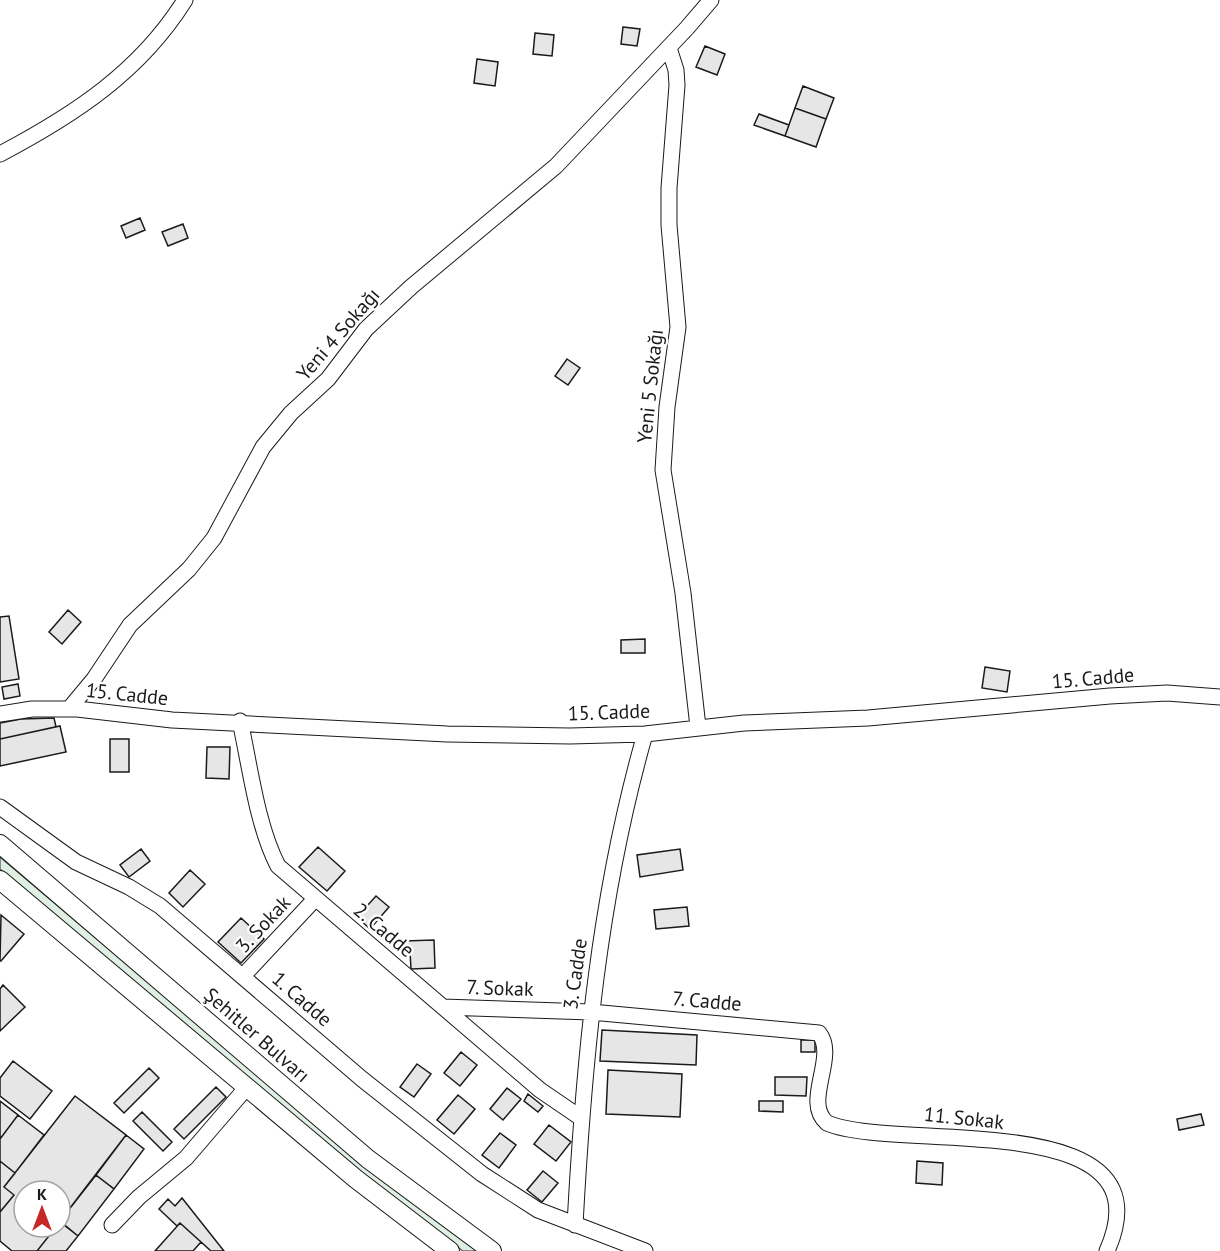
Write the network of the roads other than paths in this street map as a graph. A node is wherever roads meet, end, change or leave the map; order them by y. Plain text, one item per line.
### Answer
1 (185, 0) edge
2 (711, 0) edge
3 (669, 48) junction
4 (0, 154) edge
5 (1220, 697) edge
6 (69, 709) junction
7 (0, 714) edge
8 (240, 722) junction
9 (698, 727) junction
10 (645, 734) junction
11 (0, 807) edge
12 (0, 844) edge
13 (0, 880) edge
14 (315, 899) junction
15 (243, 976) junction
16 (443, 1007) junction
17 (591, 1012) junction
18 (247, 1087) junction
19 (581, 1118) junction
20 (827, 1123) joint
21 (112, 1225) dead end
22 (575, 1225) junction
23 (450, 1251) edge
24 (492, 1251) edge
25 (645, 1251) edge
26 (1107, 1251) edge

1 - 4 street
2 - 3 street, Yeni 4 Sokağı
3 - 6 street, Yeni 4 Sokağı
3 - 9 street, Yeni 5 Sokağı
5 - 9 street, 15. Cadde
6 - 7 street, 15. Cadde
6 - 8 street, 15. Cadde
8 - 10 street, 15. Cadde
8 - 14 street, 2. Cadde
9 - 10 street, 15. Cadde
10 - 17 street, 3. Cadde
11 - 15 street, 1. Cadde
12 - 24 main road, Şehitler Bulvarı
13 - 18 main road
14 - 15 street, 3. Sokak
14 - 16 street, 2. Cadde
15 - 22 street, 1. Cadde
16 - 17 street, 7. Sokak
16 - 19 street, 2. Cadde
17 - 19 street, 3. Cadde
17 - 20 street, 7. Cadde
18 - 21 street
18 - 23 main road
19 - 22 street, 3. Cadde
20 - 26 street, 11. Sokak
22 - 25 street, 1. Cadde

